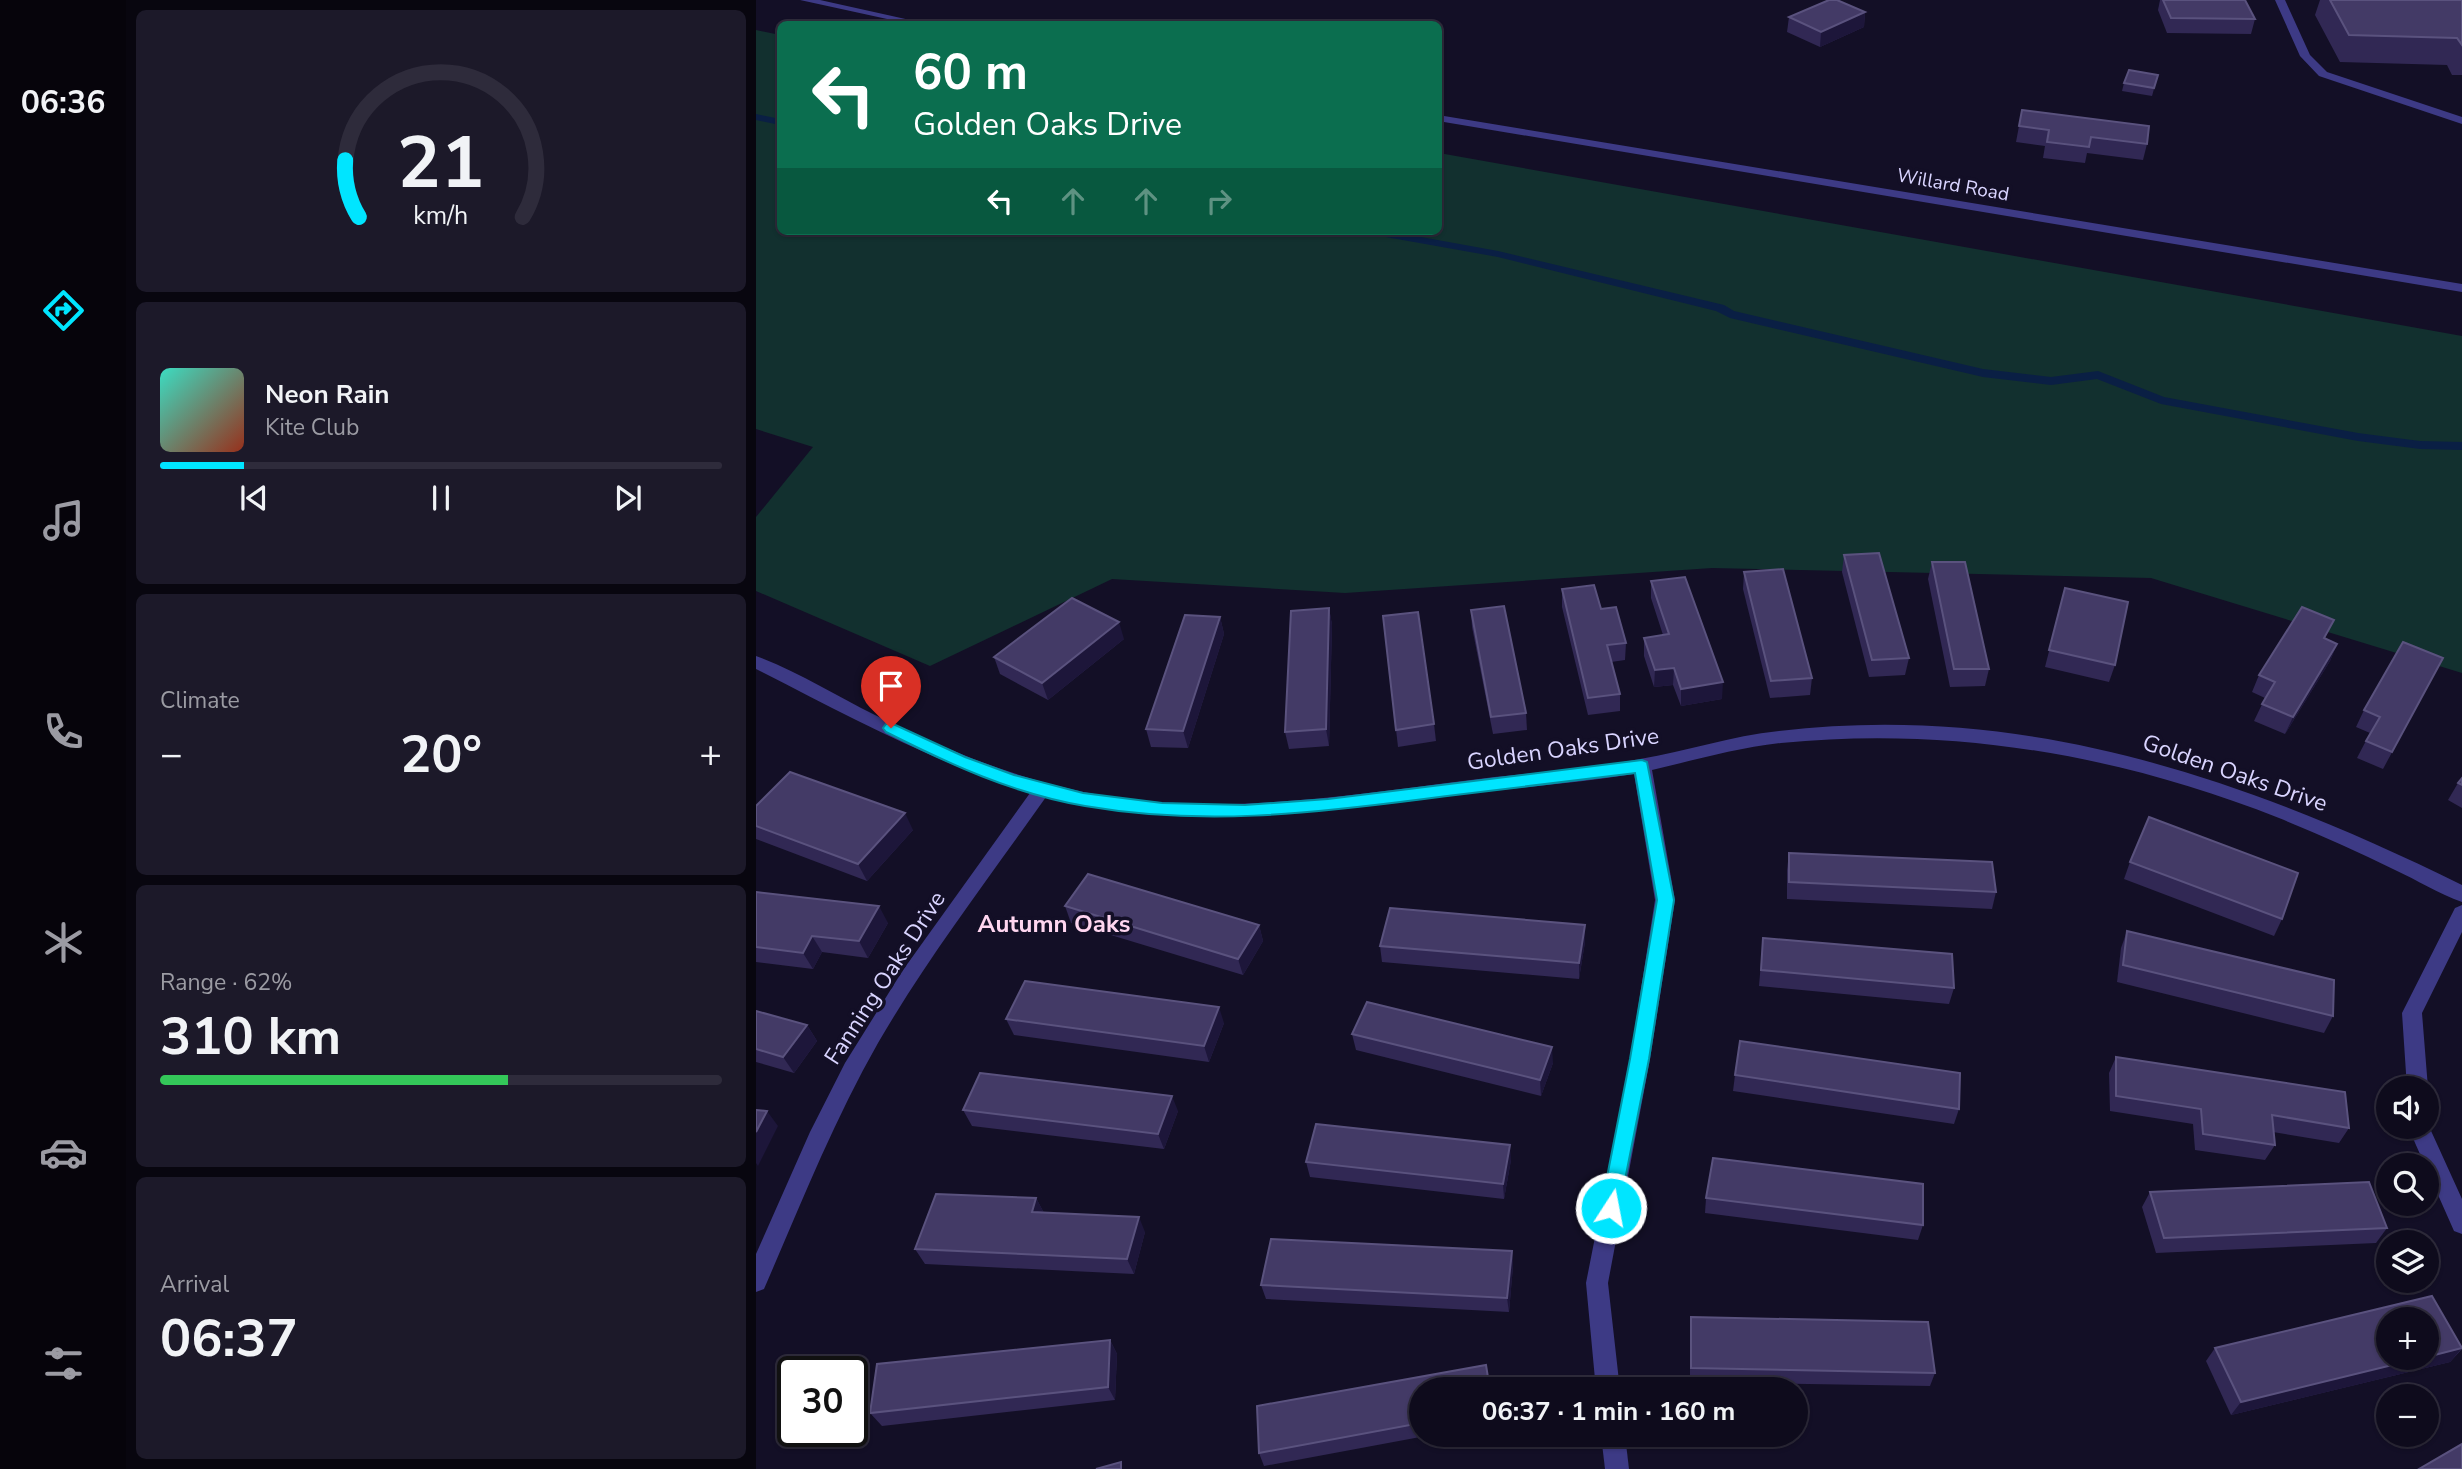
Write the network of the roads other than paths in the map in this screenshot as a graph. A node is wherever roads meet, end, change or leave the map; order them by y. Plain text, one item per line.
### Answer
1 (805, 0) edge
2 (2280, 0) edge
3 (908, 21) edge
4 (1442, 119) edge
5 (2461, 120) edge
6 (2462, 288) edge
7 (756, 662) edge
8 (1642, 766) junction
9 (1042, 789) junction
10 (2462, 894) edge
11 (2462, 913) edge
12 (2416, 1076) edge
13 (2424, 1139) edge
14 (2462, 1224) edge
15 (756, 1281) edge
16 (1607, 1377) edge
17 (1614, 1447) edge
18 (1616, 1469) edge

1 - 3 street
2 - 5 street
4 - 6 street, Willard Road
7 - 9 street, Golden Oaks Drive
8 - 9 street, Golden Oaks Drive
8 - 10 street, Golden Oaks Drive
8 - 16 street
9 - 15 street, Fanning Oaks Drive
11 - 12 street
13 - 14 street
17 - 18 street

